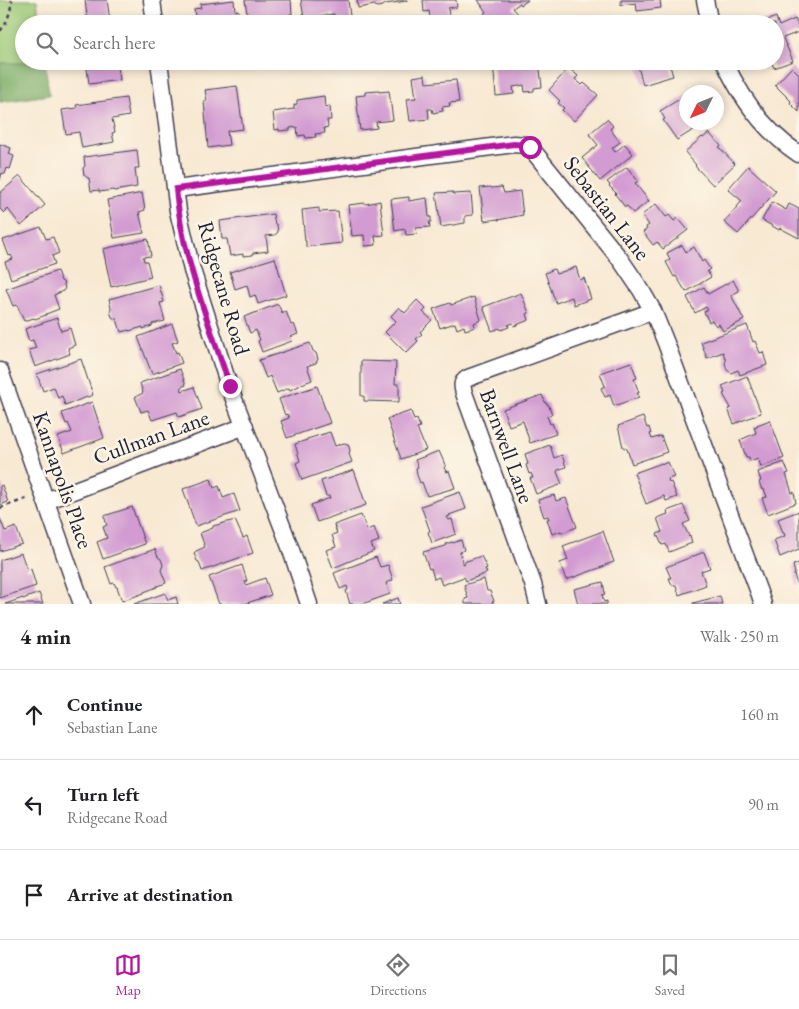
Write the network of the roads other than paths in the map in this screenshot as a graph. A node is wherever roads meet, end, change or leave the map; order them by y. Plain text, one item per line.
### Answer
1 (152, 0) edge
2 (705, 0) edge
3 (154, 15) edge
4 (708, 15) edge
5 (160, 70) edge
6 (728, 70) edge
7 (799, 154) edge
8 (176, 189) junction
9 (653, 311) junction
10 (0, 371) edge
11 (245, 426) junction
12 (46, 501) junction
13 (82, 604) edge
14 (309, 604) edge
15 (538, 604) edge
16 (762, 604) edge

1 - 3 street
2 - 4 street
5 - 8 street, Ridgecane Road
6 - 7 street
8 - 9 street, Sebastian Lane
8 - 11 street, Ridgecane Road
9 - 15 street, Barnwell Lane
9 - 16 street, Sebastian Lane
10 - 12 street, Kannapolis Place
11 - 12 street, Cullman Lane
11 - 14 street, Ridgecane Road
12 - 13 street, Kannapolis Place

